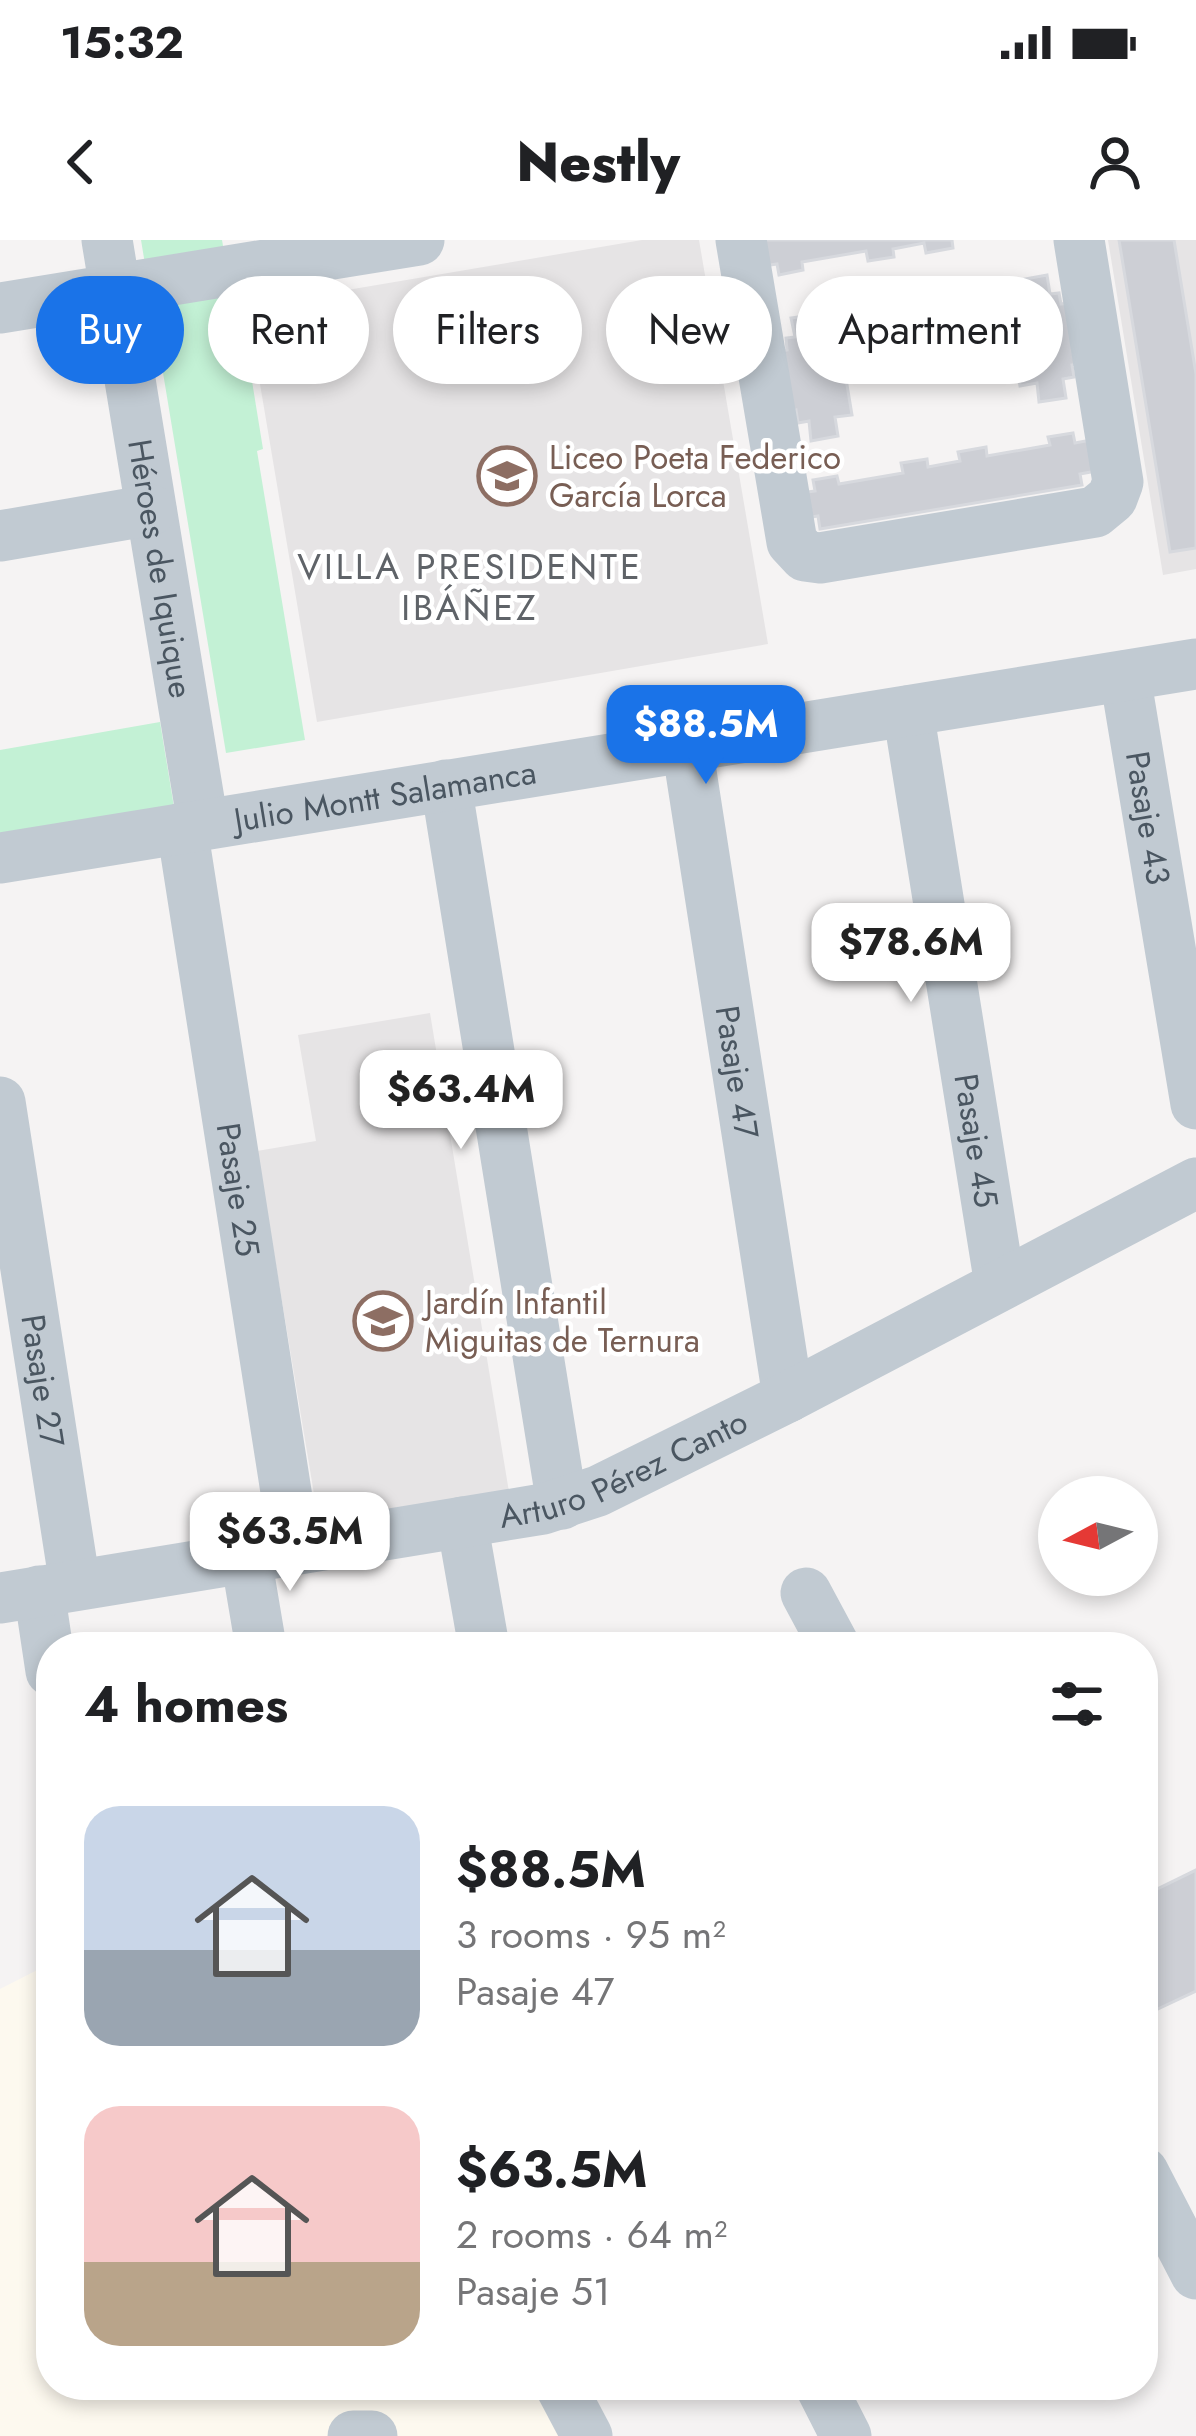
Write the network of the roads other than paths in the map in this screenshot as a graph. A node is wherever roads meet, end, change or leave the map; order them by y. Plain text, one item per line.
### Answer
1 (107, 240) edge
2 (419, 240) edge
3 (741, 240) edge
4 (1079, 240) edge
5 (113, 276) edge
6 (184, 279) edge
7 (36, 302) edge
8 (0, 308) edge
9 (130, 384) edge
10 (151, 510) junction
11 (0, 536) edge
12 (1196, 664) edge
13 (1125, 676) junction
14 (908, 711) junction
15 (687, 746) junction
16 (446, 785) junction
17 (192, 826) junction
18 (0, 858) edge
19 (0, 1102) edge
20 (1196, 1104) edge
21 (1196, 1183) edge
22 (1000, 1286) junction
23 (788, 1396) junction
24 (562, 1504) junction
25 (462, 1522) junction
26 (270, 1554) junction
27 (38, 1592) edge
28 (806, 1593) dead end
29 (45, 1632) edge
30 (262, 1632) edge
31 (481, 1632) edge
32 (827, 1632) edge
33 (1158, 2201) edge
34 (1196, 2274) edge
35 (568, 2400) edge
36 (828, 2400) edge
37 (353, 2436) edge
38 (373, 2436) edge
39 (587, 2436) edge
40 (846, 2436) edge

1 - 5 street, Héroes de Iquique
2 - 6 street
3 - 4 street
7 - 8 street
9 - 10 street, Héroes de Iquique
10 - 11 street
10 - 17 street, Héroes de Iquique
12 - 13 street, Julio Montt Salamanca
13 - 14 street, Julio Montt Salamanca
13 - 20 street, Pasaje 43
14 - 15 street, Julio Montt Salamanca
14 - 22 street, Pasaje 45
15 - 16 street, Julio Montt Salamanca
15 - 23 street, Pasaje 47
16 - 17 street, Julio Montt Salamanca
16 - 24 street
17 - 18 street, Julio Montt Salamanca
17 - 26 street, Pasaje 25
19 - 27 street, Pasaje 27
21 - 22 street, Arturo Pérez Canto
22 - 23 street, Arturo Pérez Canto
23 - 24 street, Arturo Pérez Canto
24 - 25 street, Arturo Pérez Canto
25 - 26 street, Arturo Pérez Canto
25 - 31 street
26 - 27 street, Arturo Pérez Canto
26 - 30 street, Pasaje 25
27 - 29 street, Pasaje 27
28 - 32 street
33 - 34 street
35 - 39 street
36 - 40 street
37 - 38 street

